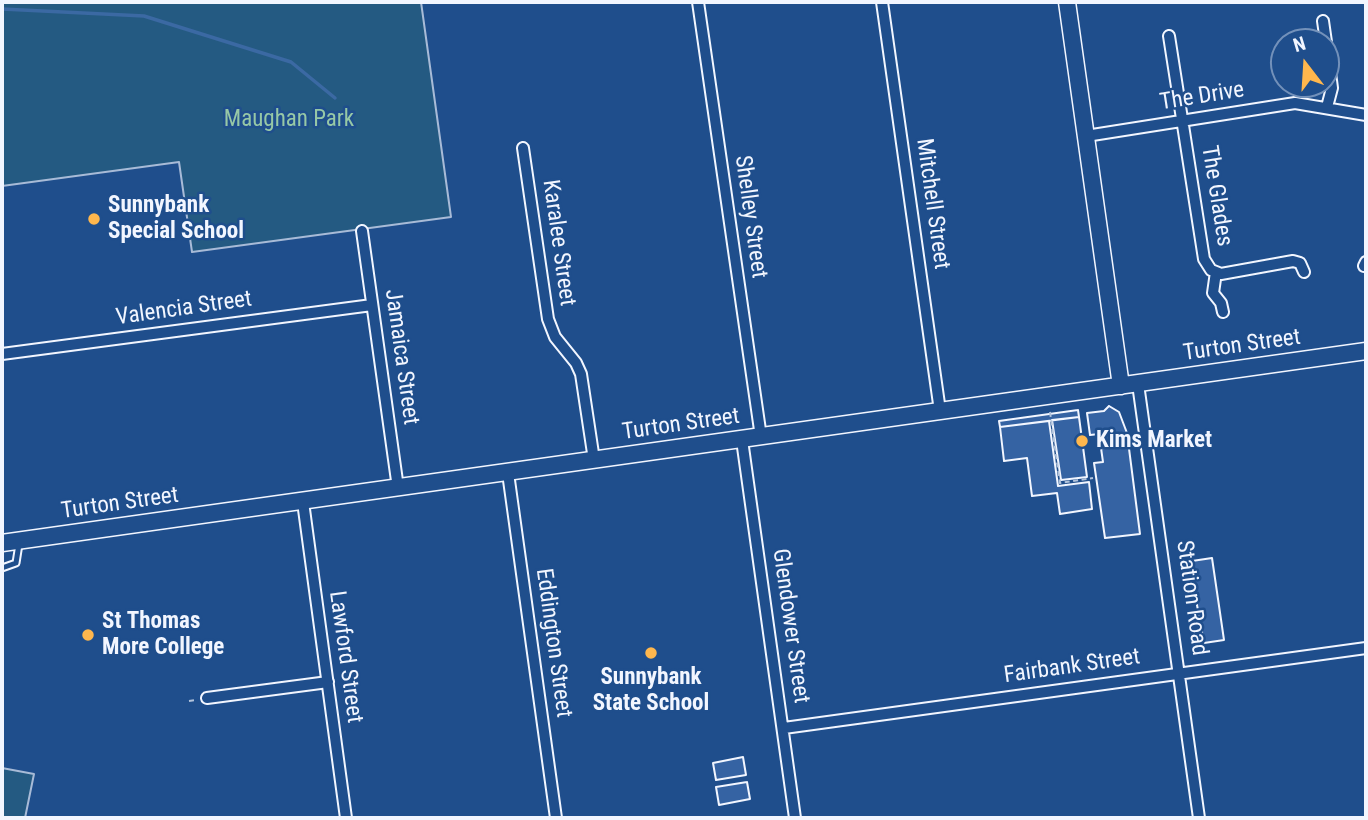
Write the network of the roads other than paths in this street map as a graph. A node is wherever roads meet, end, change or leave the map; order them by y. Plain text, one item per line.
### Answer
1 (698, 2) edge
2 (882, 2) edge
3 (1067, 2) edge
4 (1323, 21) dead end
5 (1324, 28) edge
6 (1169, 36) dead end
7 (1329, 98) edge
8 (1327, 107) junction
9 (1366, 115) edge
10 (1183, 122) junction
11 (1086, 136) junction
12 (523, 148) dead end
13 (362, 231) dead end
14 (1216, 272) junction
15 (1304, 272) dead end
16 (373, 305) junction
17 (1223, 312) dead end
18 (1366, 351) edge
19 (2, 354) edge
20 (1138, 384) junction
21 (1121, 386) junction
22 (940, 411) junction
23 (761, 437) junction
24 (742, 440) junction
25 (594, 460) junction
26 (508, 473) junction
27 (398, 488) junction
28 (303, 502) junction
29 (20, 541) junction
30 (2, 543) edge
31 (2, 568) edge
32 (1366, 648) edge
33 (1179, 674) junction
34 (328, 682) junction
35 (207, 698) dead end
36 (784, 728) junction
37 (346, 818) edge
38 (556, 818) edge
39 (795, 818) edge
40 (1199, 818) edge

1 - 23 street, Shelley Street
2 - 22 street, Mitchell Street
3 - 11 street
4 - 5 street
6 - 10 street, The Glades
7 - 8 street
8 - 9 street, The Drive
8 - 10 street, The Drive
10 - 11 street, The Drive
10 - 14 street, The Glades
11 - 21 street
12 - 25 street, Karalee Street
13 - 16 street, Jamaica Street
14 - 15 street, The Glades
14 - 17 street, The Glades
16 - 19 street, Valencia Street
16 - 27 street, Jamaica Street
18 - 20 street, Turton Street
20 - 21 street, Turton Street
20 - 33 street, Station Road
21 - 22 street, Turton Street
22 - 23 street, Turton Street
23 - 24 street, Turton Street
24 - 25 street, Turton Street
24 - 36 street, Glendower Street
25 - 26 street, Turton Street
26 - 27 street, Turton Street
26 - 38 street, Eddington Street
27 - 28 street, Turton Street
28 - 29 street, Turton Street
28 - 34 street, Lawford Street
29 - 30 street, Turton Street
29 - 31 lane
32 - 33 street, Fairbank Street
33 - 36 street, Fairbank Street
33 - 40 street, Station Road
34 - 35 street
34 - 37 street, Lawford Street
36 - 39 street, Glendower Street

